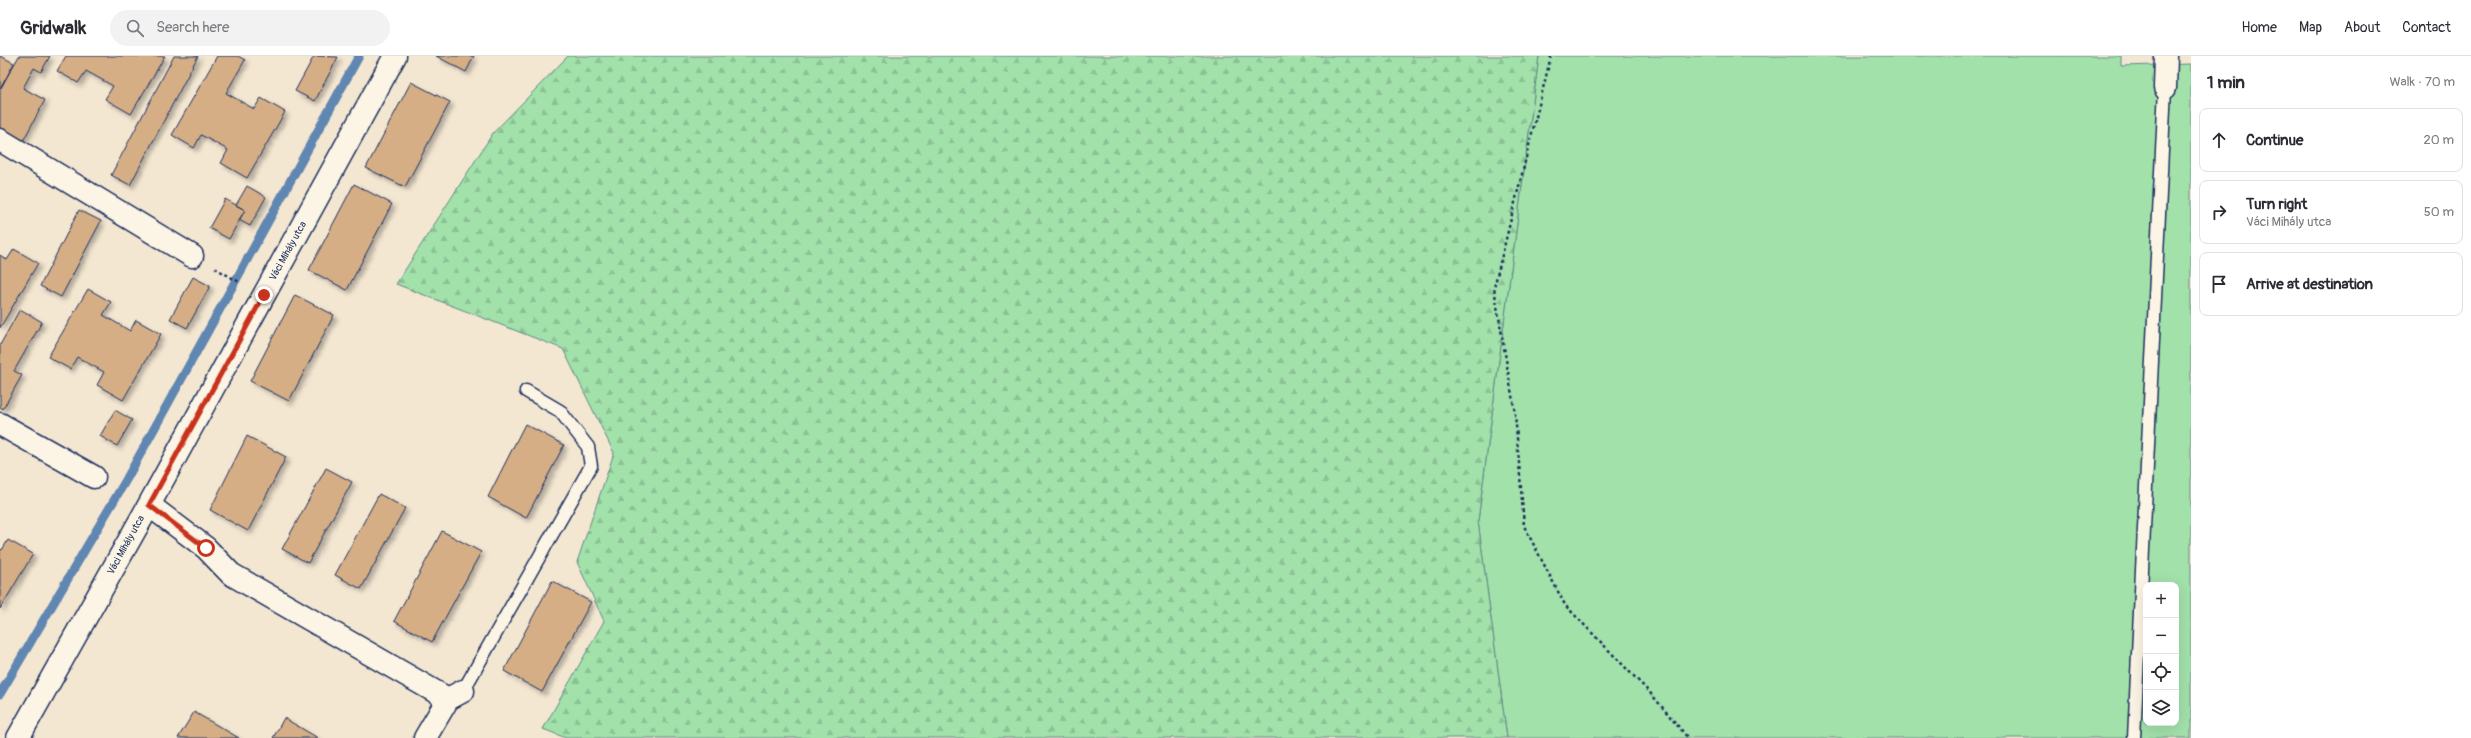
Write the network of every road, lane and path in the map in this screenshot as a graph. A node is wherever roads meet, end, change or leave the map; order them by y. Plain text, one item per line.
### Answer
1 (395, 56) edge
2 (1551, 56) edge
3 (2166, 56) edge
4 (2165, 88) joint
5 (0, 140) edge
6 (192, 256) dead end
7 (222, 272) dead end
8 (242, 284) dead end
9 (526, 391) dead end
10 (0, 424) edge
11 (94, 476) dead end
12 (149, 505) junction
13 (455, 695) junction
14 (18, 738) edge
15 (425, 738) edge
16 (1688, 738) edge
17 (2134, 738) edge

1 - 12 street, Váci Mihály utca
2 - 16 path
3 - 4 street
4 - 17 lane
5 - 6 street
7 - 8 path
9 - 13 lane
10 - 11 street
12 - 13 street
12 - 14 street, Váci Mihály utca
13 - 15 street

